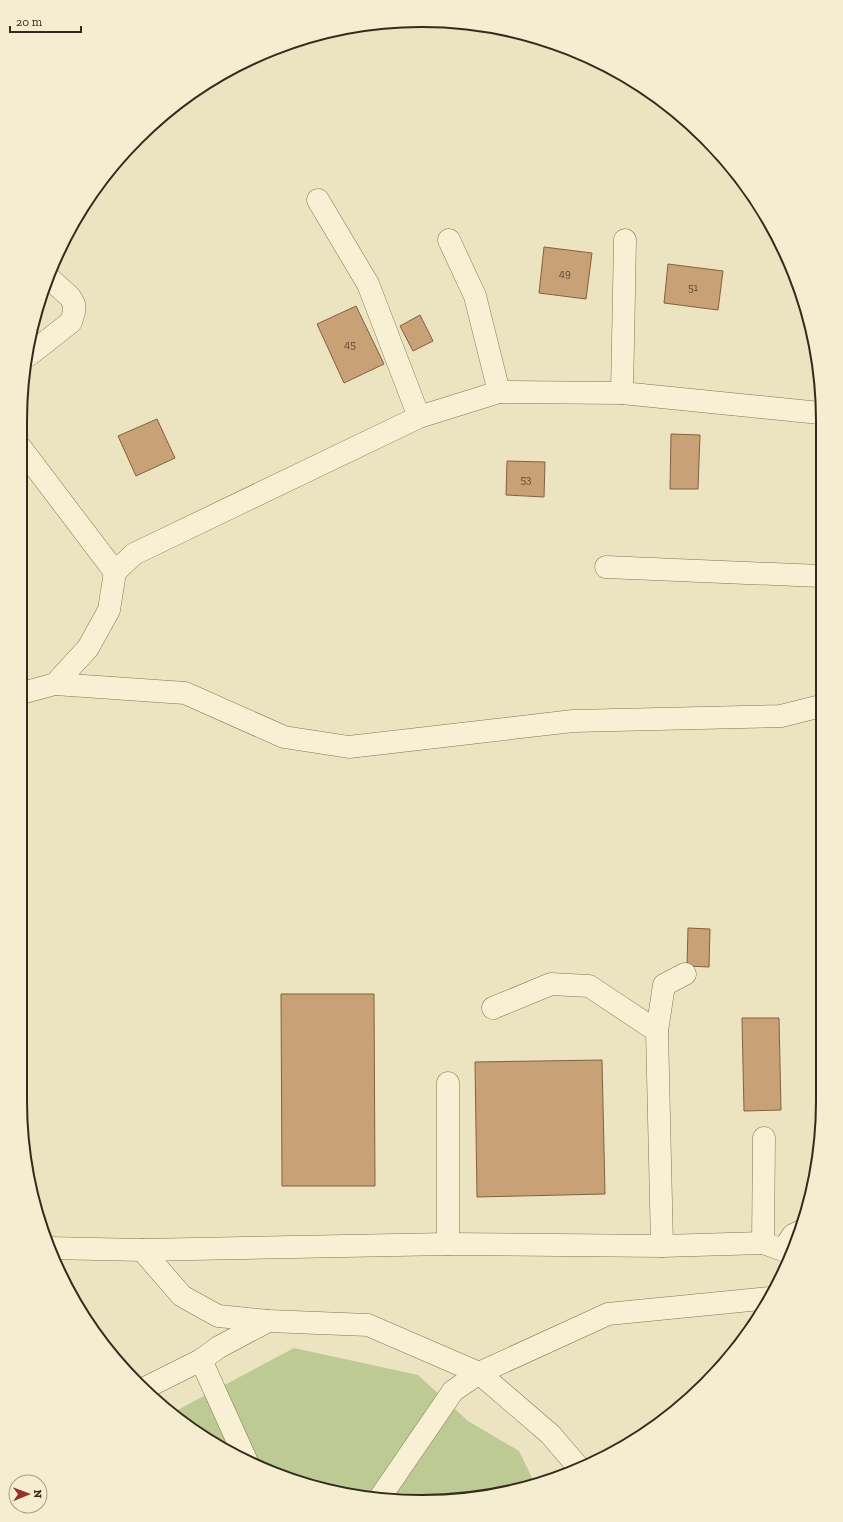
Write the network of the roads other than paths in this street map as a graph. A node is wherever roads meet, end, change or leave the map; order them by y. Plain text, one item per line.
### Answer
1 (318, 200) dead end
2 (449, 240) dead end
3 (625, 240) dead end
4 (53, 282) edge
5 (34, 351) edge
6 (499, 392) junction
7 (622, 393) junction
8 (816, 413) edge
9 (419, 417) junction
10 (27, 456) edge
11 (606, 568) dead end
12 (115, 572) junction
13 (816, 576) edge
14 (55, 684) junction
15 (27, 692) edge
16 (816, 707) edge
17 (685, 974) dead end
18 (493, 1008) dead end
19 (657, 1031) junction
20 (448, 1083) dead end
21 (764, 1138) dead end
22 (791, 1237) edge
23 (448, 1244) junction
24 (662, 1246) junction
25 (56, 1248) edge
26 (142, 1250) junction
27 (777, 1253) edge
28 (763, 1299) edge
29 (268, 1321) junction
30 (201, 1360) junction
31 (479, 1373) junction
32 (150, 1386) edge
33 (242, 1452) edge
34 (575, 1463) edge
35 (383, 1493) edge

1 - 9 street
2 - 6 street
3 - 7 street
4 - 5 street
6 - 7 street
6 - 9 street
7 - 8 street
9 - 12 street
10 - 12 street
11 - 13 street
12 - 14 street
14 - 15 street
14 - 16 street
17 - 19 street
18 - 19 street
19 - 24 street
20 - 23 street
21 - 27 street
22 - 27 street
23 - 24 street
23 - 26 street
24 - 27 street
25 - 26 street
26 - 29 street
28 - 31 street
29 - 30 street
29 - 31 street
30 - 32 street
30 - 33 street
31 - 34 street
31 - 35 street

